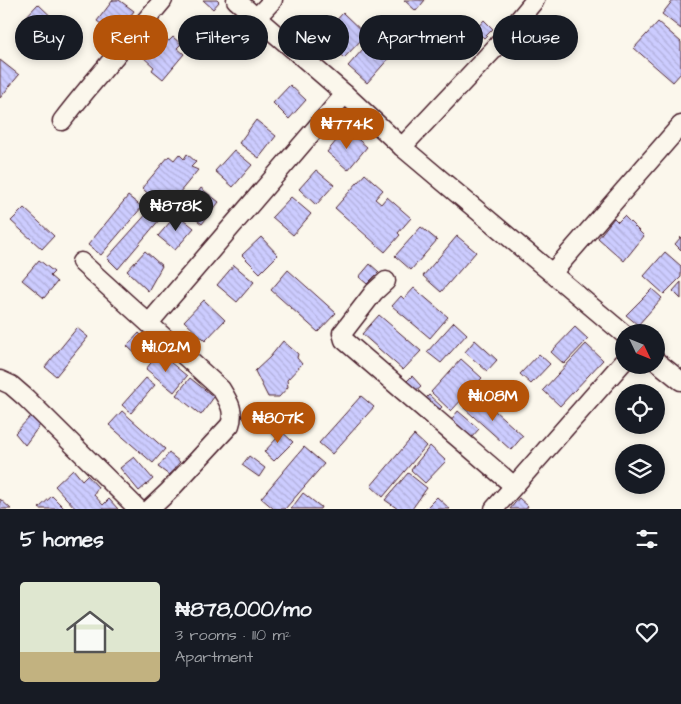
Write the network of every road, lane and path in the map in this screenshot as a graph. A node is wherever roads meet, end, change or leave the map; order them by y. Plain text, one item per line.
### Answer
1 (163, 0) edge
2 (236, 0) edge
3 (273, 0) edge
4 (536, 0) edge
5 (255, 15) edge
6 (259, 15) edge
7 (268, 27) edge
8 (345, 94) junction
9 (62, 121) dead end
10 (681, 125) edge
11 (402, 147) junction
12 (80, 262) dead end
13 (552, 273) junction
14 (386, 281) dead end
15 (149, 323) junction
16 (615, 326) edge
17 (665, 368) edge
18 (615, 371) edge
19 (0, 380) edge
20 (681, 381) edge
21 (514, 486) junction
22 (138, 509) edge
23 (150, 509) edge
24 (494, 509) edge

1 - 9 street
2 - 5 street
3 - 6 street
4 - 11 street
7 - 8 street
8 - 11 street
8 - 15 street
10 - 13 street
11 - 13 street
12 - 15 street
13 - 16 street
14 - 21 street
15 - 23 street
17 - 20 street
18 - 21 street
19 - 22 street
21 - 24 street

